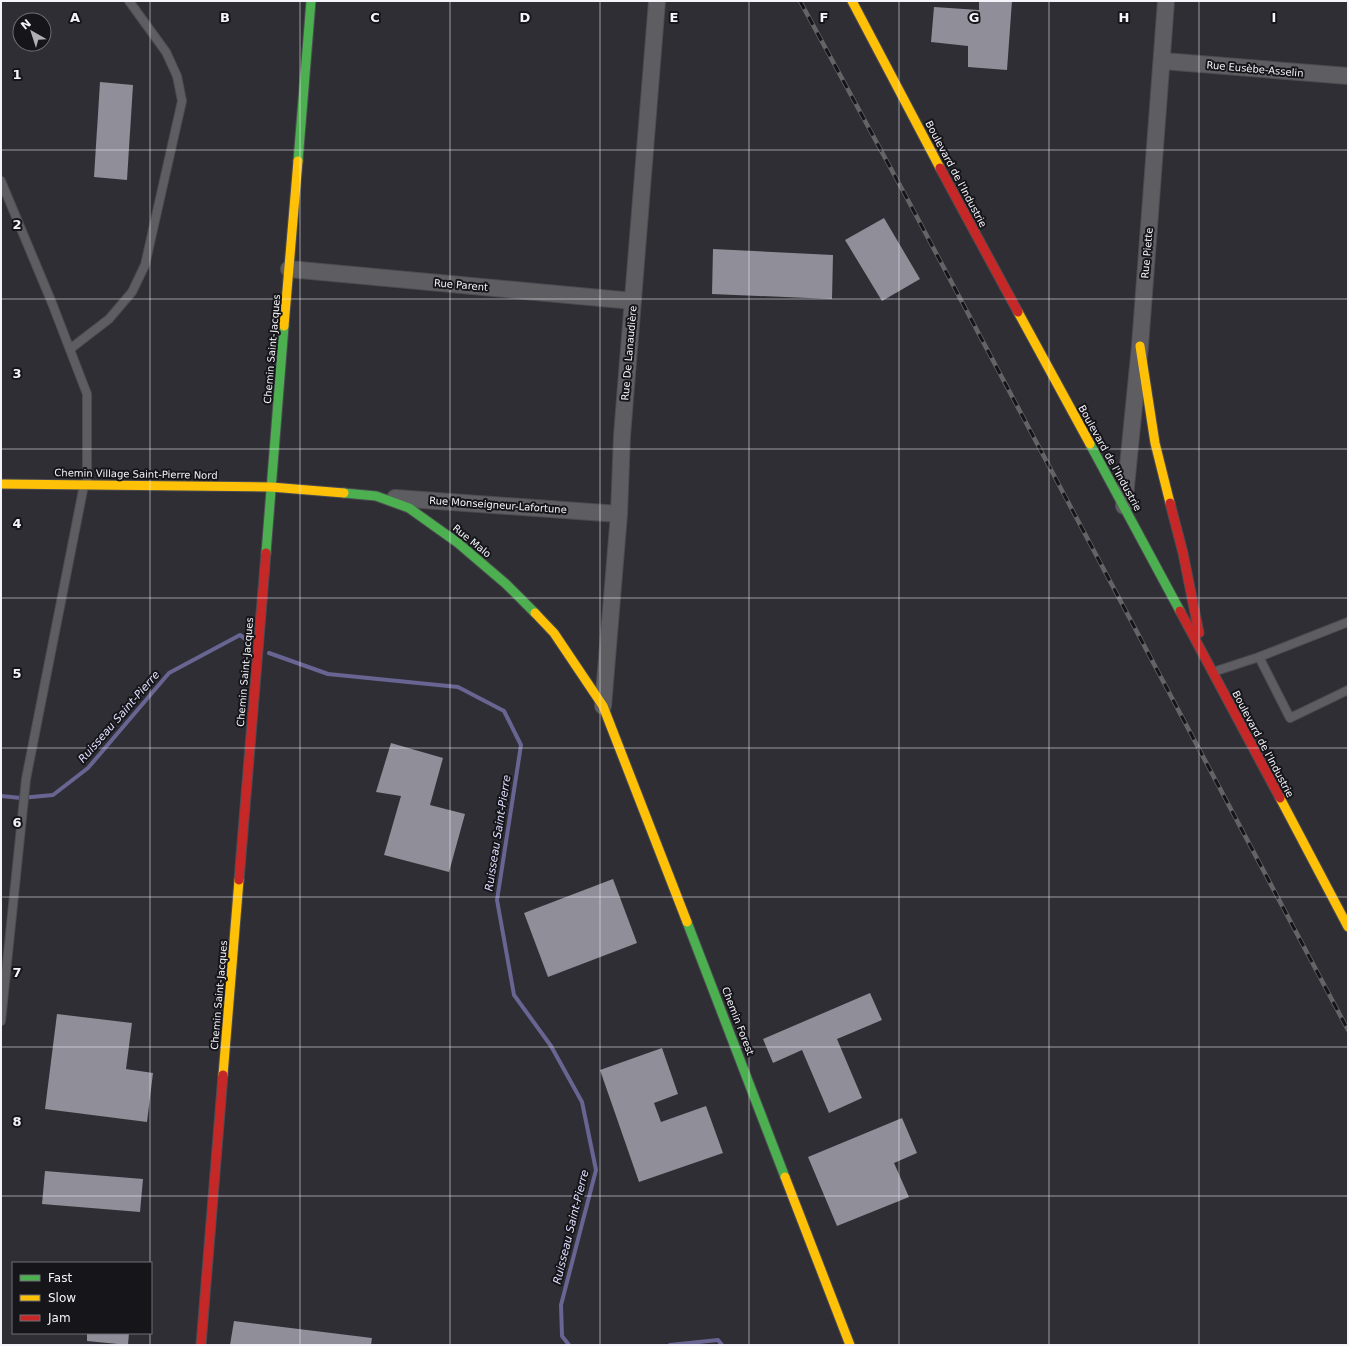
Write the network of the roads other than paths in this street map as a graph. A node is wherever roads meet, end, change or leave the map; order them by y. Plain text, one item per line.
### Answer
1 (129, 1) edge
2 (311, 1) edge
3 (657, 1) edge
4 (852, 1) edge
5 (1166, 1) edge
6 (1163, 61) junction
7 (1348, 76) edge
8 (1, 181) edge
9 (289, 269) junction
10 (633, 301) junction
11 (1140, 346) junction
12 (70, 349) junction
13 (1, 484) edge
14 (86, 484) junction
15 (271, 487) junction
16 (376, 496) junction
17 (1124, 506) junction
18 (619, 514) junction
19 (1348, 622) edge
20 (1204, 656) junction
21 (1259, 657) junction
22 (1212, 672) junction
23 (1348, 690) edge
24 (603, 706) junction
25 (1348, 927) edge
26 (1, 1021) edge
27 (201, 1345) edge
28 (850, 1345) edge

1 - 12 lane
2 - 9 street, Chemin Saint-Jacques
3 - 10 street, Rue De Lanaudière
4 - 17 street, Boulevard de l'Industrie
5 - 6 street, Rue Piette
6 - 7 street, Rue Eusèbe-Asselin
6 - 11 street, Rue Piette
8 - 12 lane
9 - 10 street, Rue Parent
9 - 15 street, Chemin Saint-Jacques
10 - 18 street, Rue De Lanaudière
11 - 17 street, Rue Piette
11 - 20 street
12 - 14 lane
13 - 14 street, Chemin Village Saint-Pierre Nord
14 - 15 street, Chemin Village Saint-Pierre Nord
14 - 26 lane
15 - 16 street, Rue Malo
15 - 27 street, Chemin Saint-Jacques
16 - 18 street, Rue Monseigneur-Lafortune
16 - 24 street, Rue Malo
17 - 20 street, Boulevard de l'Industrie
18 - 24 street, Rue De Lanaudière
19 - 21 lane
20 - 22 street, Boulevard de l'Industrie
21 - 22 lane
21 - 23 lane
22 - 25 street, Boulevard de l'Industrie
24 - 28 street, Chemin Forest

